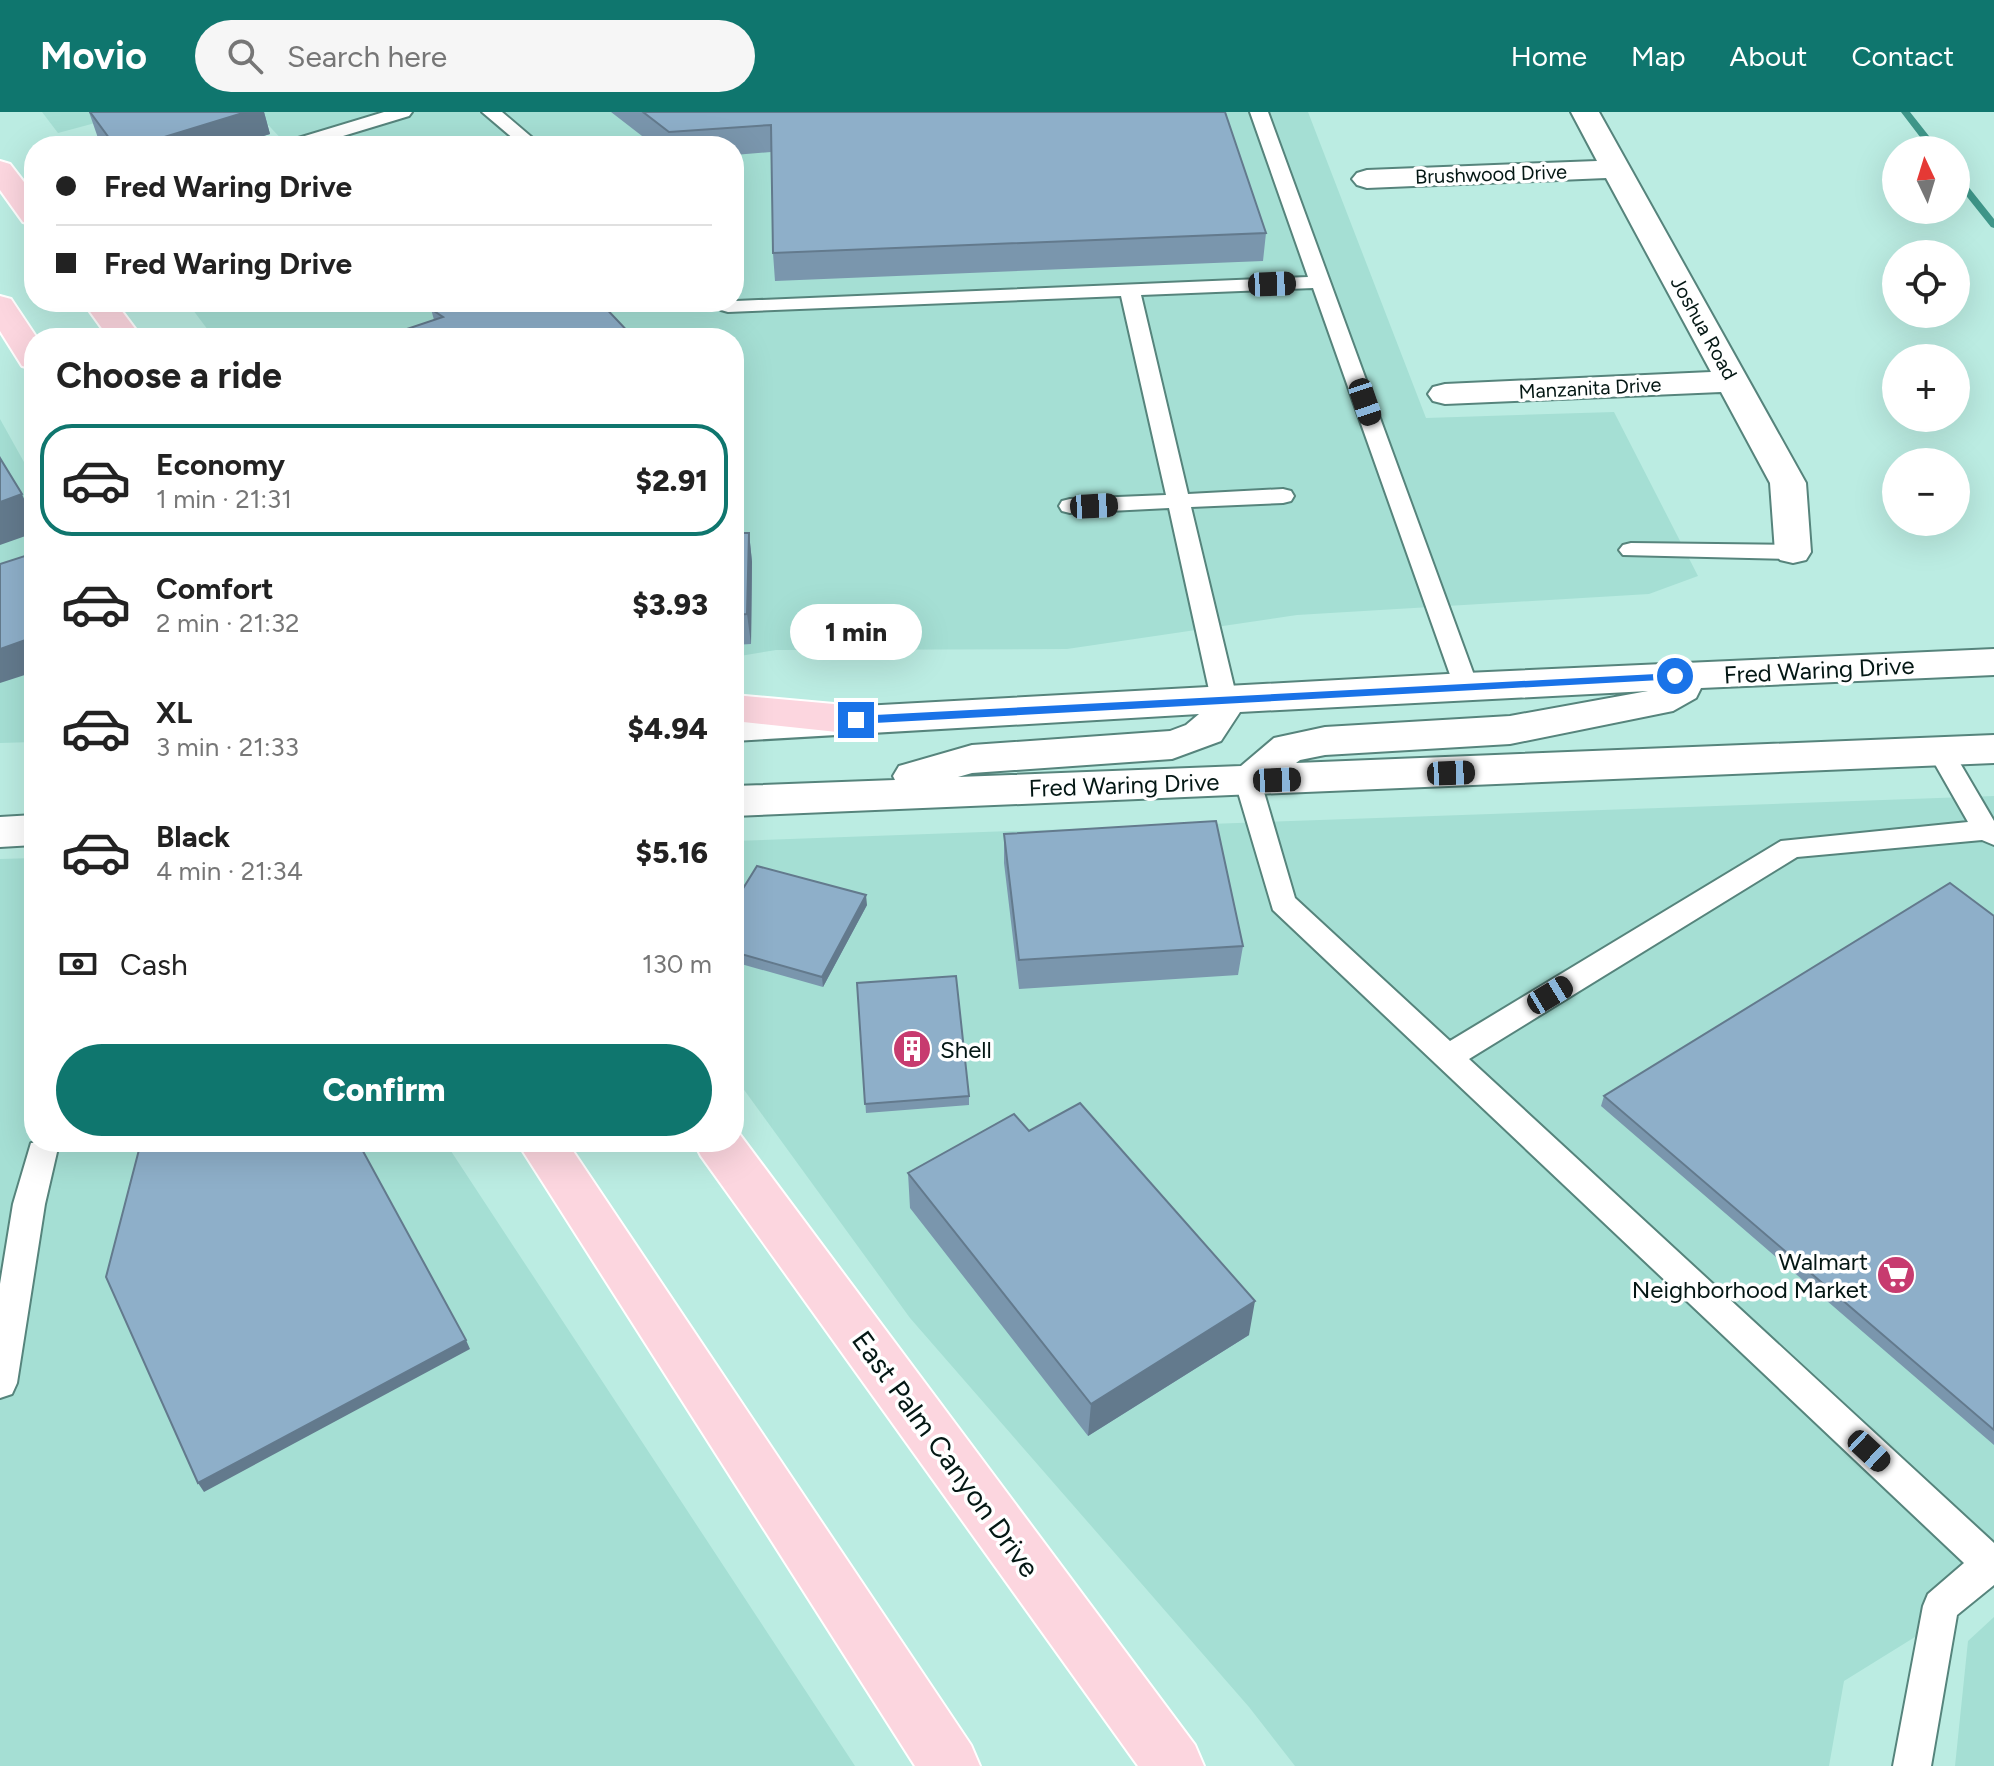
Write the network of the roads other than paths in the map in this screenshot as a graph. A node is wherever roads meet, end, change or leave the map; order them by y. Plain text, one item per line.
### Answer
1 (403, 112) edge
2 (491, 112) edge
3 (1259, 112) edge
4 (1585, 112) edge
5 (324, 136) edge
6 (521, 136) edge
7 (1614, 169) junction
8 (0, 170) edge
9 (1367, 179) dead end
10 (24, 202) edge
11 (1322, 282) junction
12 (1130, 290) junction
13 (744, 305) edge
14 (0, 306) edge
15 (24, 343) edge
16 (1734, 381) junction
17 (1445, 394) dead end
18 (1283, 496) dead end
19 (1178, 502) junction
20 (1070, 506) dead end
21 (1631, 550) dead end
22 (1793, 552) joint
23 (1994, 662) edge
24 (1705, 675) junction
25 (1466, 686) junction
26 (1224, 699) junction
27 (744, 709) edge
28 (856, 720) junction
29 (744, 726) edge
30 (1994, 749) edge
31 (1941, 752) junction
32 (1248, 782) junction
33 (855, 796) junction
34 (744, 801) edge
35 (24, 831) edge
36 (0, 832) edge
37 (1990, 833) edge
38 (1448, 1057) junction
39 (42, 1152) dead end
40 (548, 1152) edge
41 (725, 1152) edge
42 (0, 1383) edge
43 (1992, 1564) edge
44 (950, 1766) edge
45 (1174, 1766) edge
46 (1912, 1766) edge

1 - 5 lane
2 - 6 lane
3 - 11 lane
4 - 7 main road, Joshua Road
7 - 9 main road, Brushwood Drive
7 - 16 main road, Joshua Road
8 - 10 main road
11 - 12 lane
11 - 25 lane
12 - 13 lane
12 - 19 lane
14 - 15 main road
16 - 17 main road, Manzanita Drive
16 - 22 main road, Joshua Road
18 - 19 lane
19 - 20 lane
19 - 26 lane
21 - 22 lane
23 - 24 main road, Fred Waring Drive
24 - 25 main road, Fred Waring Drive
24 - 32 main road
25 - 26 main road, Fred Waring Drive
26 - 28 main road, Fred Waring Drive
26 - 33 main road
27 - 28 main road
28 - 29 main road, Fred Waring Drive
30 - 31 main road, Fred Waring Drive
31 - 32 main road, Fred Waring Drive
31 - 37 lane
32 - 33 main road, Fred Waring Drive
32 - 38 lane
33 - 34 main road, Fred Waring Drive
35 - 36 main road
37 - 38 lane
38 - 43 lane
39 - 42 lane
40 - 44 main road
41 - 45 main road, East Palm Canyon Drive
43 - 46 lane

